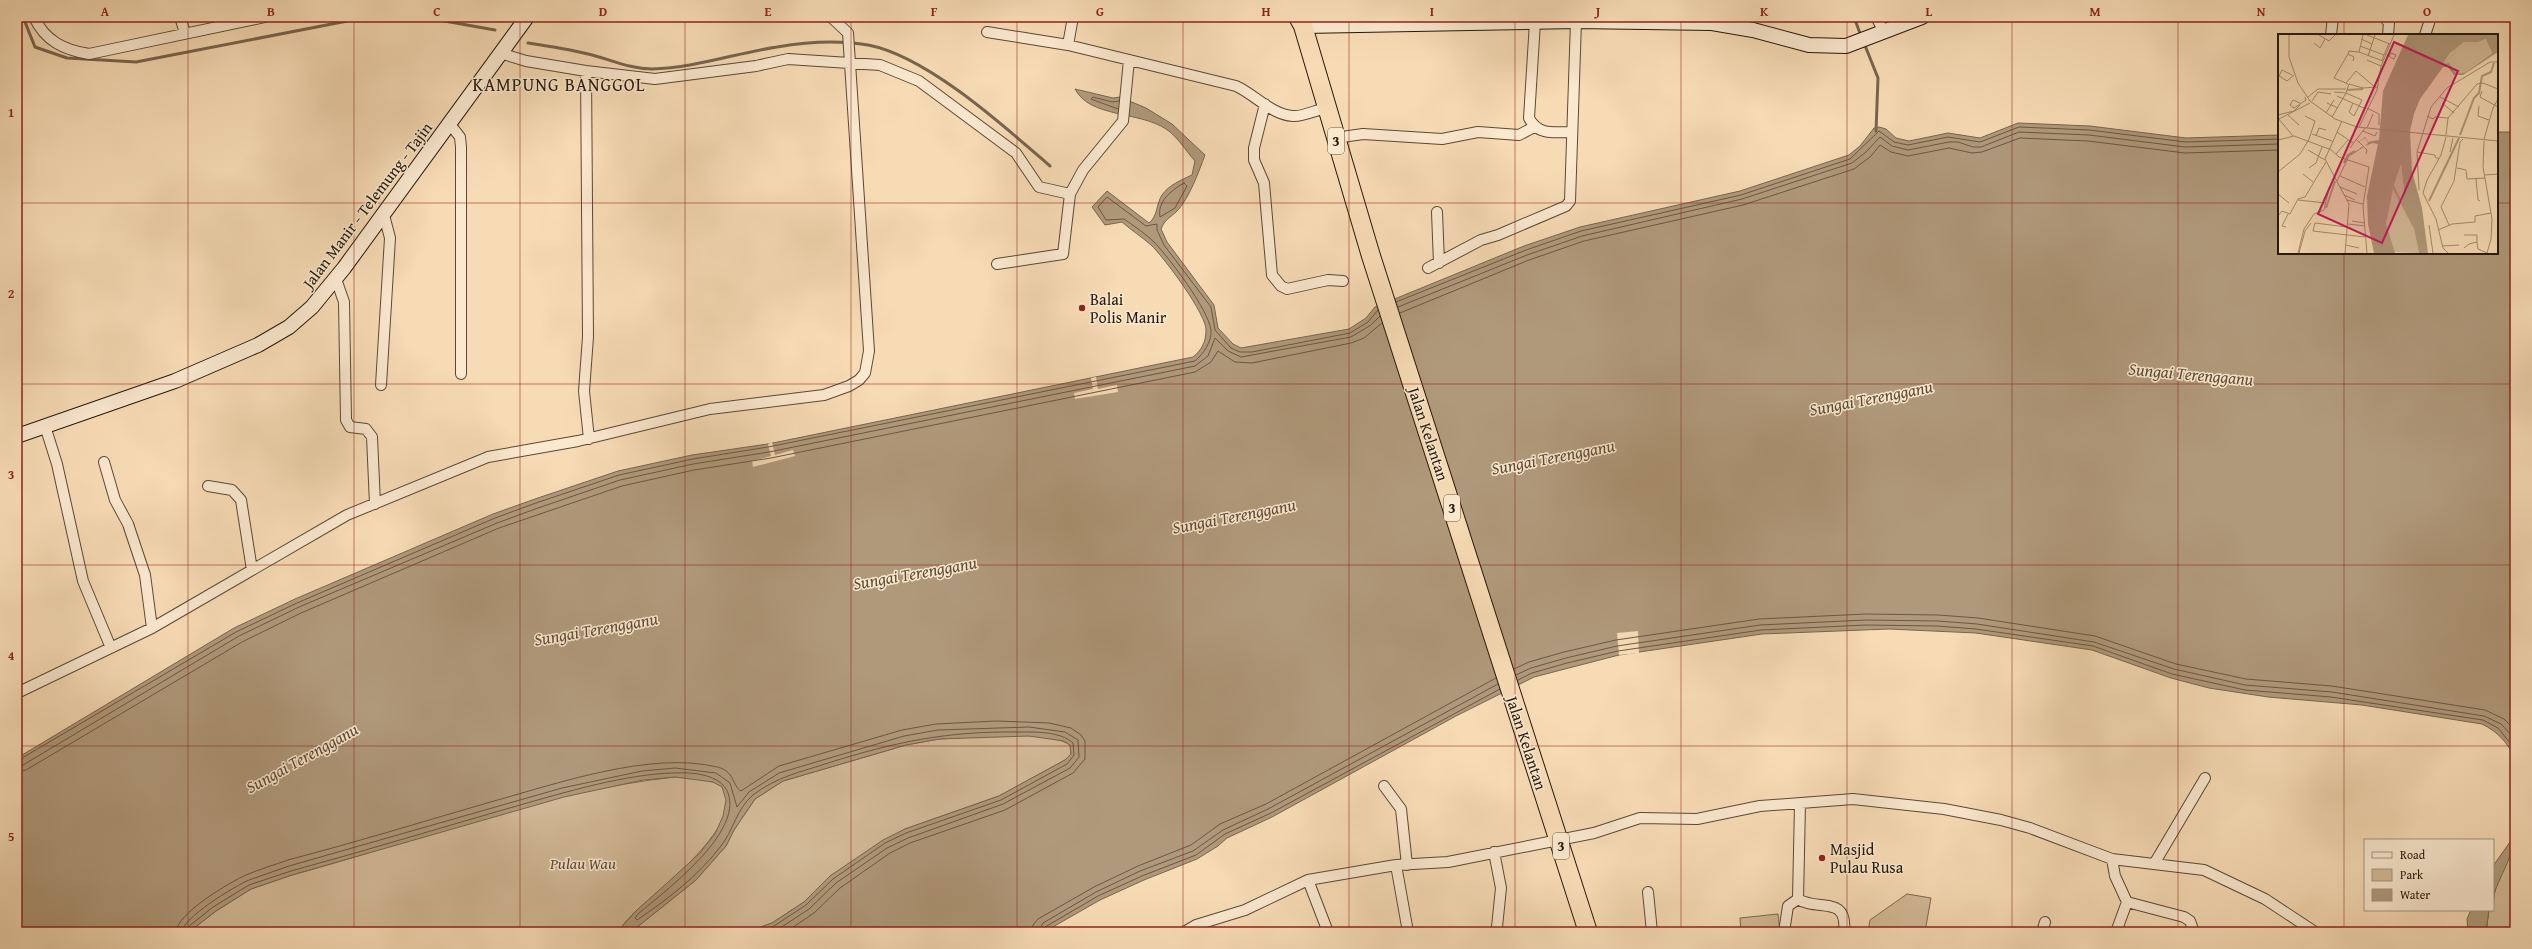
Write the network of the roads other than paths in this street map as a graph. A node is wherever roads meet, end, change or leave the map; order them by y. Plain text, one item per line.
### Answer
1 (34, 17) edge
2 (180, 17) edge
3 (265, 17) edge
4 (527, 17) edge
5 (831, 17) edge
6 (1073, 17) edge
7 (1876, 17) edge
8 (1922, 17) edge
9 (2333, 17) edge
10 (2384, 17) edge
11 (2431, 17) edge
12 (1559, 19) edge
13 (1302, 20) edge
14 (1576, 21) junction
15 (1535, 22) junction
16 (185, 32) junction
17 (987, 32) dead end
18 (1880, 32) junction
19 (2331, 34) edge
20 (2388, 34) edge
21 (2425, 34) edge
22 (1068, 45) junction
23 (500, 53) junction
24 (849, 60) junction
25 (1129, 60) junction
26 (586, 71) junction
27 (1265, 104) junction
28 (1326, 108) junction
29 (449, 123) junction
30 (1534, 127) junction
31 (1572, 132) junction
32 (1335, 138) junction
33 (1070, 194) junction
34 (1437, 212) dead end
35 (384, 215) junction
36 (1439, 263) junction
37 (996, 264) dead end
38 (1428, 268) dead end
39 (336, 279) junction
40 (1343, 281) dead end
41 (461, 374) dead end
42 (381, 385) dead end
43 (45, 426) junction
44 (17, 436) edge
45 (589, 438) junction
46 (104, 462) dead end
47 (208, 486) dead end
48 (376, 504) junction
49 (252, 570) junction
50 (152, 628) junction
51 (111, 648) junction
52 (17, 692) edge
53 (2205, 778) dead end
54 (1384, 786) dead end
55 (1800, 804) junction
56 (1559, 840) junction
57 (1494, 852) junction
58 (2112, 859) junction
59 (2154, 864) junction
60 (1396, 865) junction
61 (1407, 865) junction
62 (1308, 880) junction
63 (1648, 892) dead end
64 (1798, 899) junction
65 (2127, 902) junction
66 (2045, 922) dead end
67 (1497, 927) dead end
68 (1184, 932) edge
69 (1328, 932) edge
70 (1408, 932) edge
71 (1588, 932) edge
72 (1652, 932) edge
73 (1784, 932) edge
74 (1844, 932) edge
75 (2042, 932) edge
76 (2116, 932) edge
77 (2194, 932) edge
78 (2315, 932) edge

1 - 16 street
2 - 16 street
3 - 16 street
4 - 23 main road, Jalan Manir - Telemung - Tajin
5 - 24 street
6 - 22 street
7 - 18 street
8 - 18 main road
9 - 19 street
10 - 20 street
11 - 21 street
12 - 14 main road
12 - 15 main road
13 - 15 main road
13 - 28 highway, Jalan Kelantan / 3
14 - 18 main road
14 - 31 street
15 - 30 street
17 - 22 street
22 - 25 street
23 - 26 street
23 - 29 main road, Jalan Manir - Telemung - Tajin
24 - 26 street
24 - 33 street
24 - 45 street
25 - 27 street
25 - 33 street
26 - 45 street
27 - 28 street
27 - 40 street
28 - 32 highway, Jalan Kelantan / 3
29 - 35 main road, Jalan Manir - Telemung - Tajin
29 - 41 street
30 - 31 street
30 - 32 street
31 - 36 street
32 - 56 highway, Jalan Kelantan / 3
33 - 37 street
34 - 36 street
35 - 39 main road, Jalan Manir - Telemung - Tajin
35 - 42 street
36 - 38 street
39 - 43 main road, Jalan Manir - Telemung - Tajin
39 - 48 street
43 - 44 main road, Jalan Manir - Telemung - Tajin
43 - 51 street
45 - 48 street
46 - 50 street
47 - 49 street
48 - 49 street
49 - 50 street
50 - 51 street
51 - 52 street
53 - 59 street
54 - 61 street
55 - 56 street
55 - 58 street
55 - 64 street
56 - 57 street
56 - 71 highway, Jalan Kelantan / 3
57 - 61 street
57 - 67 street
58 - 59 street
58 - 65 street
59 - 78 street
60 - 61 street
60 - 62 street
60 - 70 street
62 - 68 street
62 - 69 street
63 - 72 street
64 - 73 street
64 - 74 street
65 - 76 street
65 - 77 street
66 - 75 street

